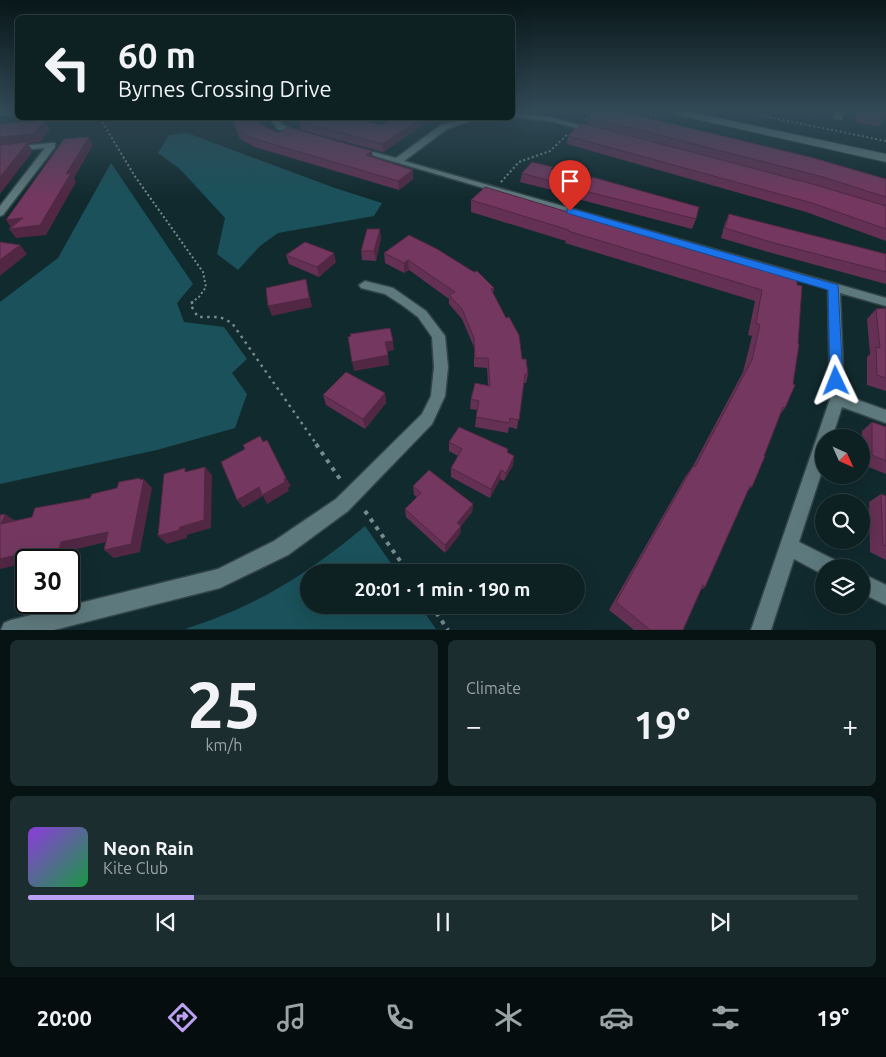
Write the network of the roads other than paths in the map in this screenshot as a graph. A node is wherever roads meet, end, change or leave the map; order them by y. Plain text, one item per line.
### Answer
1 (427, 139) edge
2 (802, 139) edge
3 (846, 139) edge
4 (344, 146) edge
5 (886, 148) edge
6 (0, 150) edge
7 (886, 158) edge
8 (398, 161) junction
9 (1, 211) edge
10 (365, 285) dead end
11 (834, 288) junction
12 (886, 302) edge
13 (837, 399) junction
14 (886, 417) edge
15 (827, 429) edge
16 (815, 466) edge
17 (789, 547) junction
18 (815, 560) edge
19 (870, 587) edge
20 (886, 595) edge
21 (10, 630) edge
22 (761, 630) edge

1 - 8 street
2 - 7 main road
3 - 5 main road
4 - 8 street
6 - 9 street
8 - 11 street
10 - 21 street
11 - 12 street
11 - 13 street
13 - 14 street
13 - 15 street
16 - 17 street
17 - 18 street
17 - 22 street
19 - 20 street

